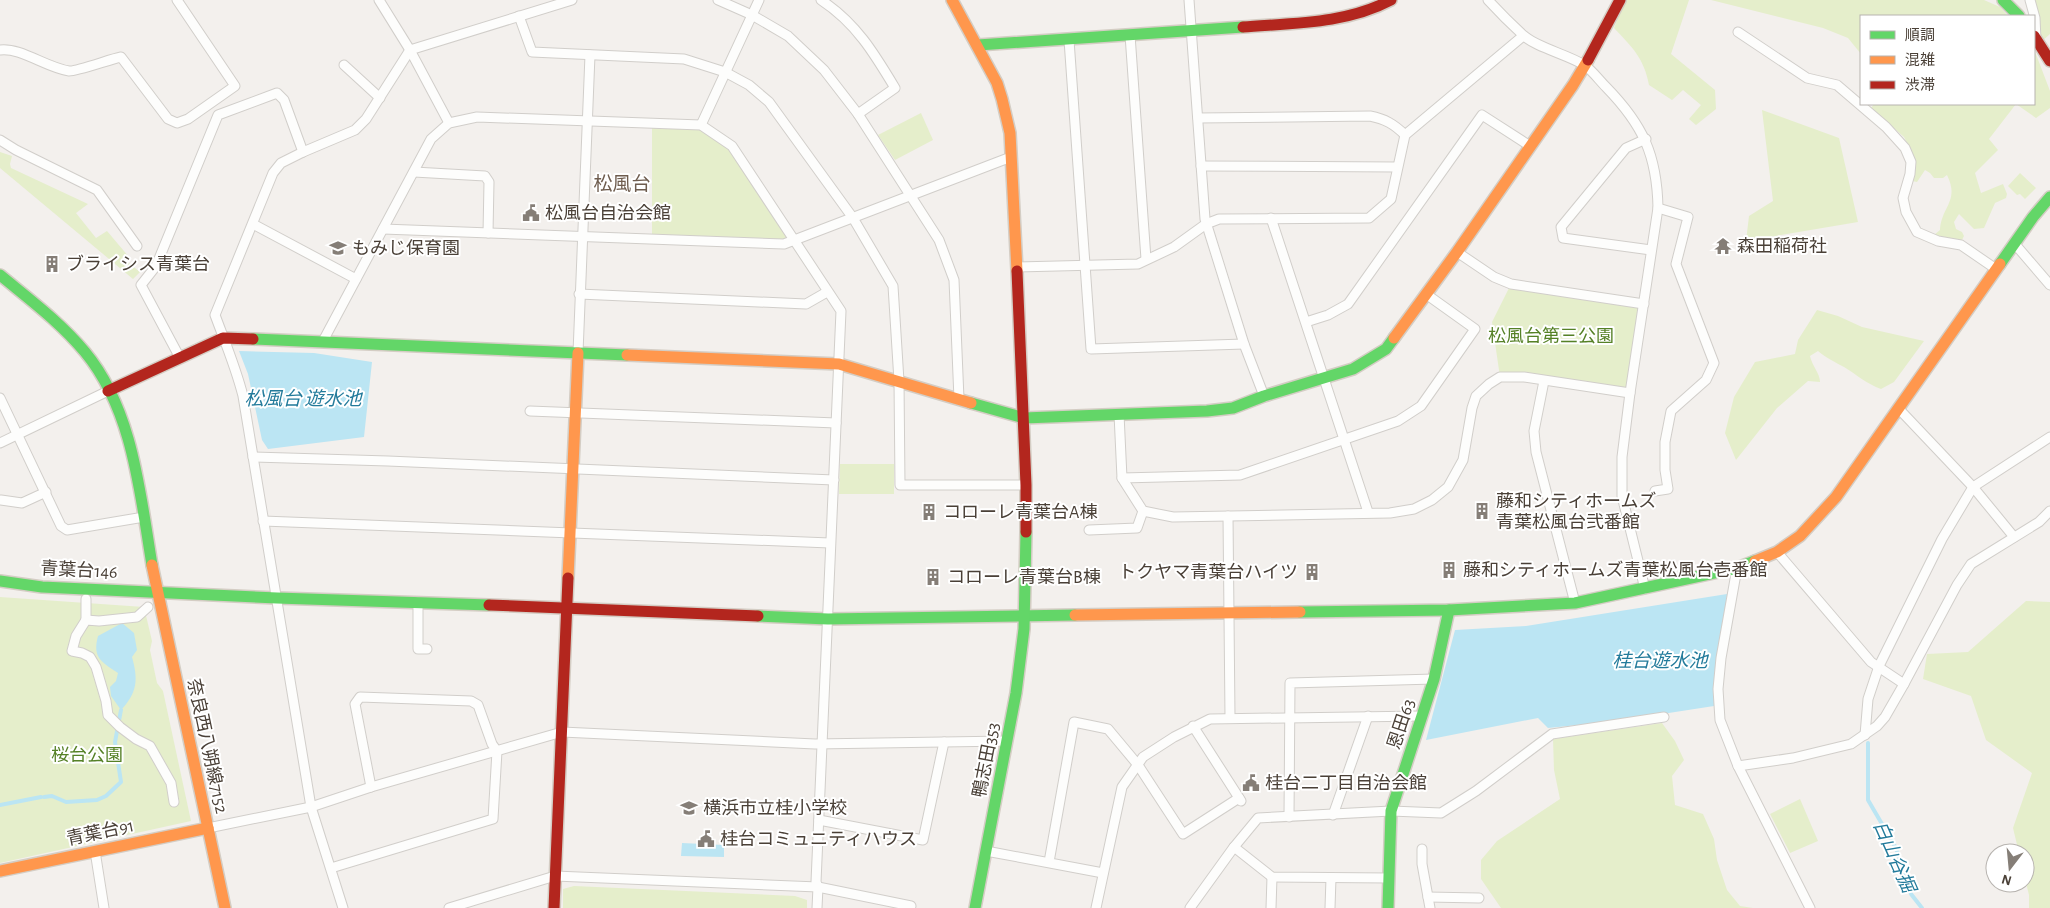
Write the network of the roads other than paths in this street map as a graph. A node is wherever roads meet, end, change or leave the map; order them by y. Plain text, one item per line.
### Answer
1 (177, 0) edge
2 (379, 0) edge
3 (572, 0) edge
4 (718, 0) edge
5 (759, 0) edge
6 (821, 0) edge
7 (952, 0) edge
8 (1189, 0) edge
9 (1391, 0) edge
10 (1488, 0) edge
11 (1620, 0) edge
12 (2003, 0) edge
13 (2030, 0) edge
14 (752, 15) junction
15 (2018, 15) edge
16 (519, 16) junction
17 (1190, 31) junction
18 (1738, 32) dead end
19 (1130, 35) junction
20 (1523, 36) junction
21 (2035, 38) edge
22 (1069, 40) junction
23 (978, 45) junction
24 (0, 50) edge
25 (410, 50) junction
26 (590, 55) junction
27 (2050, 61) edge
28 (344, 65) dead end
29 (1585, 66) junction
30 (725, 72) junction
31 (380, 98) junction
32 (1860, 105) edge
33 (1860, 105) edge
34 (858, 114) junction
35 (1198, 118) junction
36 (586, 121) junction
37 (449, 123) junction
38 (701, 125) junction
39 (1405, 135) junction
40 (1646, 139) junction
41 (0, 140) edge
42 (1530, 146) junction
43 (303, 152) junction
44 (1011, 156) junction
45 (1201, 166) junction
46 (1397, 167) junction
47 (414, 172) junction
48 (912, 196) junction
49 (2050, 197) edge
50 (1658, 208) junction
51 (852, 218) junction
52 (1271, 218) junction
53 (254, 224) junction
54 (1206, 224) junction
55 (383, 229) junction
56 (488, 233) junction
57 (581, 236) junction
58 (794, 240) junction
59 (2014, 243) junction
60 (137, 246) dead end
61 (1651, 250) junction
62 (1457, 252) junction
63 (1146, 259) junction
64 (1085, 265) junction
65 (1017, 267) junction
66 (1996, 269) junction
67 (0, 275) edge
68 (356, 279) junction
69 (2050, 285) edge
70 (827, 292) junction
71 (579, 294) junction
72 (1426, 294) junction
73 (1644, 304) junction
74 (1306, 322) junction
75 (224, 338) junction
76 (323, 341) junction
77 (1244, 344) junction
78 (578, 353) junction
79 (180, 358) junction
80 (839, 364) junction
81 (1324, 377) junction
82 (898, 381) junction
83 (1544, 381) junction
84 (108, 391) junction
85 (1630, 393) junction
86 (1264, 396) junction
87 (0, 398) edge
88 (959, 399) junction
89 (1898, 409) junction
90 (530, 411) dead end
91 (576, 412) junction
92 (1119, 414) junction
93 (1024, 418) junction
94 (836, 423) junction
95 (18, 434) junction
96 (2050, 436) edge
97 (1345, 439) junction
98 (0, 443) edge
99 (253, 457) junction
100 (574, 468) junction
101 (1122, 478) junction
102 (834, 480) junction
103 (1026, 485) junction
104 (1973, 487) junction
105 (1655, 490) dead end
106 (46, 492) junction
107 (1, 500) edge
108 (1144, 511) junction
109 (2050, 511) edge
110 (1368, 512) junction
111 (1228, 516) junction
112 (144, 517) junction
113 (263, 521) junction
114 (1089, 530) dead end
115 (570, 533) junction
116 (2014, 538) junction
117 (830, 543) junction
118 (1776, 552) junction
119 (1737, 568) junction
120 (0, 581) edge
121 (1645, 588) junction
122 (157, 592) junction
123 (277, 598) junction
124 (86, 599) dead end
125 (418, 602) junction
126 (1575, 603) junction
127 (148, 607) dead end
128 (567, 608) junction
129 (1449, 610) junction
130 (1230, 614) junction
131 (1024, 617) junction
132 (828, 619) junction
133 (86, 620) junction
134 (418, 649) dead end
135 (1879, 666) junction
136 (1434, 679) junction
137 (1904, 684) junction
138 (1368, 716) junction
139 (1421, 716) junction
140 (1288, 717) junction
141 (1664, 717) dead end
142 (1230, 718) junction
143 (1193, 726) junction
144 (562, 732) junction
145 (1864, 735) junction
146 (1007, 741) junction
147 (944, 742) junction
148 (822, 743) junction
149 (497, 751) junction
150 (1138, 765) junction
151 (1738, 766) junction
152 (371, 787) junction
153 (174, 802) dead end
154 (311, 807) junction
155 (1391, 811) junction
156 (1333, 815) junction
157 (1289, 817) junction
158 (819, 820) junction
159 (208, 828) junction
160 (1234, 847) junction
161 (1422, 849) dead end
162 (95, 851) junction
163 (986, 851) junction
164 (1049, 862) junction
165 (331, 868) junction
166 (0, 871) edge
167 (1103, 873) junction
168 (555, 876) junction
169 (1272, 877) junction
170 (1331, 878) junction
171 (1388, 878) junction
172 (818, 887) junction
173 (1428, 898) junction
174 (1479, 898) dead end
175 (104, 908) edge
176 (225, 908) edge
177 (343, 908) edge
178 (449, 908) edge
179 (554, 908) edge
180 (817, 908) edge
181 (910, 908) edge
182 (975, 908) edge
183 (1096, 908) edge
184 (1190, 908) edge
185 (1271, 908) edge
186 (1330, 908) edge
187 (1388, 908) edge
188 (1430, 908) edge
189 (1810, 908) edge

1 - 24 street
2 - 25 street
3 - 16 street
4 - 14 street
5 - 14 street
6 - 34 street
7 - 23 street, 鴨志田353
8 - 17 street
9 - 17 street
10 - 20 street
11 - 29 street
12 - 15 street
13 - 21 street
14 - 30 street
14 - 34 street
16 - 25 street
16 - 26 street
17 - 19 street
17 - 35 street
18 - 32 street
19 - 22 street
19 - 63 street
20 - 29 street
20 - 39 street
21 - 27 street
22 - 23 street
22 - 64 street
23 - 44 street, 鴨志田353
25 - 31 street
25 - 37 street
26 - 30 street
26 - 36 street
28 - 31 street
29 - 40 street
29 - 42 street
30 - 38 street
30 - 51 street
31 - 43 street
33 - 66 street
34 - 48 street
35 - 39 street
35 - 45 street
36 - 37 street
36 - 38 street
36 - 57 street
37 - 47 street
38 - 58 street
39 - 46 street
40 - 50 street
40 - 61 street
41 - 60 street
42 - 62 street
42 - 74 street
43 - 53 street
43 - 79 street
44 - 48 street
44 - 65 street, 鴨志田353
45 - 46 street
45 - 54 street
46 - 52 street
47 - 55 street
47 - 56 street
48 - 51 street
48 - 88 street
49 - 59 street, 青葉台146
50 - 61 street
50 - 105 street
51 - 58 street
51 - 82 street
52 - 54 street
52 - 74 street
53 - 68 street
53 - 75 street
54 - 63 street
54 - 77 street
55 - 56 street
55 - 68 street
56 - 57 street
57 - 58 street
57 - 71 street
58 - 70 street
59 - 66 street, 青葉台146
59 - 69 street
61 - 73 street
62 - 72 street
62 - 73 street
63 - 64 street
64 - 65 street
64 - 77 street
65 - 93 street, 鴨志田353
66 - 89 street, 青葉台146
67 - 84 street, 奈良西八朔線7152
68 - 76 street
70 - 71 street
70 - 80 street
71 - 78 street
72 - 81 street
72 - 97 street
73 - 85 street
74 - 81 street
75 - 76 street
75 - 79 street
75 - 99 street
76 - 78 street
77 - 86 street
78 - 80 street
78 - 91 street
79 - 84 street
80 - 82 street
80 - 94 street
81 - 86 street
81 - 97 street
82 - 88 street
82 - 103 street
83 - 85 street
83 - 110 street
83 - 126 street
84 - 95 street
84 - 112 street, 奈良西八朔線7152
85 - 121 street
86 - 92 street
87 - 95 street
88 - 93 street
89 - 104 street
89 - 118 street, 青葉台146
90 - 91 street
91 - 94 street
91 - 100 street
92 - 93 street
92 - 101 street
93 - 103 street, 鴨志田353
94 - 102 street
95 - 98 street
95 - 106 street
96 - 104 street
97 - 101 street
97 - 110 street
99 - 100 street
99 - 113 street
100 - 102 street
100 - 115 street
101 - 108 street
102 - 117 street
103 - 131 street, 鴨志田353
104 - 116 street
104 - 135 street
106 - 107 street
106 - 112 street
108 - 111 street
108 - 114 street
109 - 116 street
110 - 111 street
111 - 130 street
112 - 122 street, 奈良西八朔線7152
113 - 115 street
113 - 123 street
115 - 117 street
115 - 128 street
116 - 137 street
117 - 132 street
118 - 119 street, 青葉台146
118 - 135 street
119 - 121 street, 青葉台146
119 - 151 street
120 - 122 street, 青葉台146
121 - 126 street, 青葉台146
122 - 123 street, 青葉台146
122 - 159 street, 奈良西八朔線7152
123 - 125 street, 青葉台146
123 - 154 street
124 - 133 street
125 - 128 street, 青葉台146
125 - 134 street
126 - 129 street, 青葉台146
127 - 133 street
128 - 132 street, 青葉台146
128 - 144 street
129 - 130 street, 青葉台146
129 - 136 street, 恩田63 / 恩田63
130 - 131 street, 青葉台146
130 - 142 street
131 - 132 street, 青葉台146
131 - 146 street, 鴨志田353 / 鴨志田353
132 - 148 street
133 - 153 street
135 - 137 street
135 - 145 street
136 - 139 street, 恩田63 / 恩田63
136 - 140 street
137 - 145 street
138 - 139 street
138 - 140 street
138 - 156 street
139 - 155 street, 恩田63 / 恩田63
140 - 142 street
140 - 157 street
141 - 155 street
142 - 143 street
143 - 150 street
143 - 150 street
144 - 148 street
144 - 149 street
144 - 168 street
145 - 151 street
146 - 147 street
146 - 163 street, 鴨志田353 / 鴨志田353
147 - 148 street
147 - 158 street
148 - 158 street
149 - 152 street
149 - 152 street
149 - 165 street
150 - 164 street
150 - 167 street
151 - 189 street
152 - 154 street
154 - 159 street
154 - 165 street
155 - 156 street
155 - 171 street, 恩田63 / 恩田63
156 - 157 street
157 - 160 street
158 - 172 street
159 - 162 street, 青葉台91
159 - 176 street, 奈良西八朔線7152
160 - 169 street
160 - 184 street
161 - 173 street
162 - 166 street, 青葉台91
162 - 175 street
163 - 164 street
163 - 182 street, 鴨志田353 / 鴨志田353
164 - 167 street
165 - 177 street
167 - 183 street
168 - 172 street
168 - 178 street
168 - 179 street
169 - 170 street
169 - 185 street
170 - 171 street
170 - 186 street
171 - 187 street, 恩田63 / 恩田63
172 - 180 street
172 - 181 street
173 - 174 street
173 - 188 street

